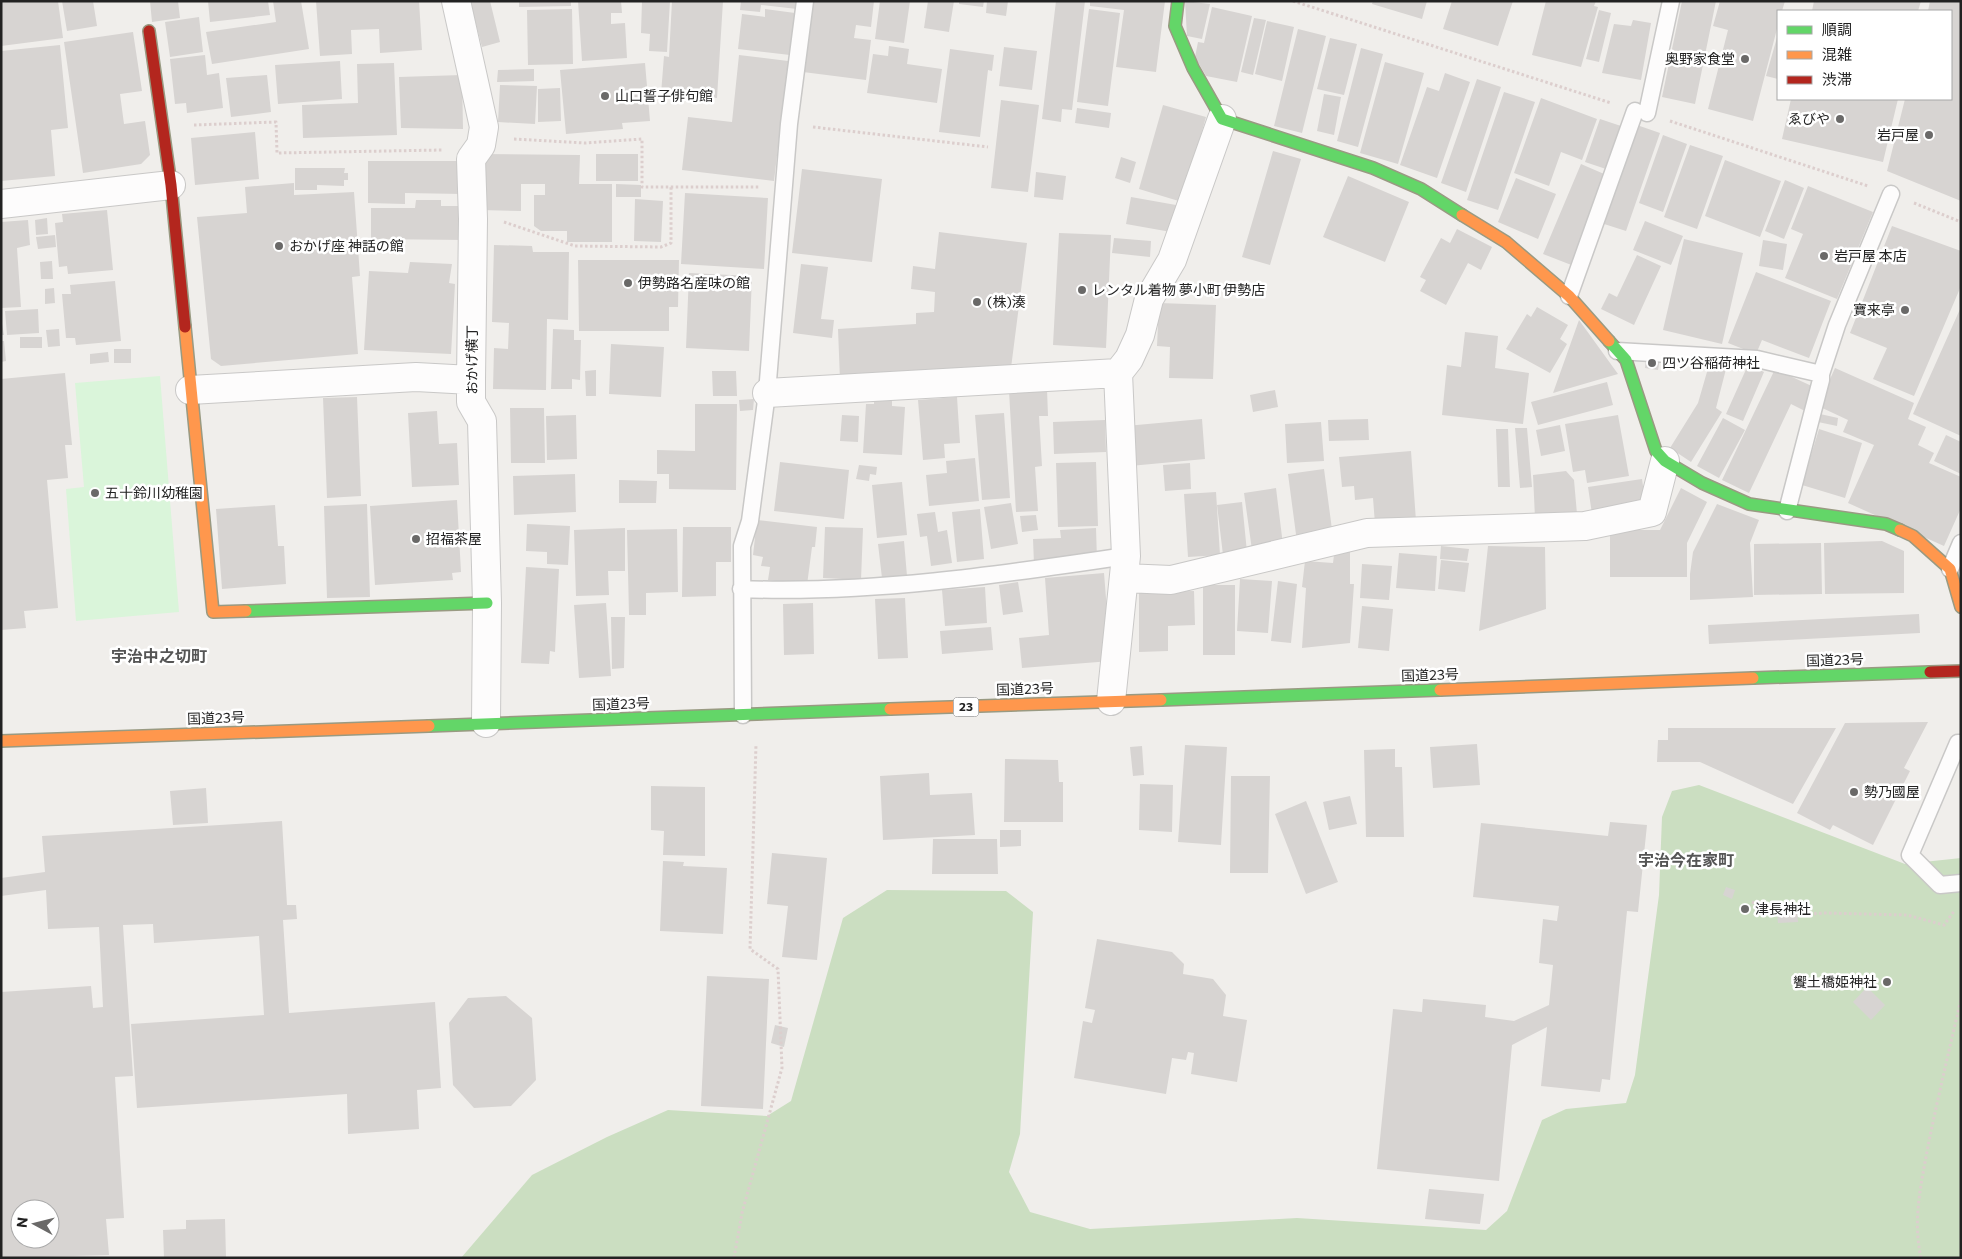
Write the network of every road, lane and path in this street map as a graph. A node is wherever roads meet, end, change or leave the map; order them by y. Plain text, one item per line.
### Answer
1 (456, 1) edge
2 (805, 1) edge
3 (1178, 1) edge
4 (1671, 1) edge
5 (149, 31) dead end
6 (1222, 119) junction
7 (789, 124) junction
8 (163, 127) junction
9 (480, 145) junction
10 (988, 146) dead end
11 (171, 185) junction
12 (671, 185) junction
13 (785, 188) junction
14 (1891, 194) dead end
15 (1, 204) edge
16 (473, 219) junction
17 (1569, 296) junction
18 (1617, 351) junction
19 (1118, 373) junction
20 (1820, 374) junction
21 (471, 380) junction
22 (190, 390) junction
23 (767, 393) junction
24 (1665, 461) junction
25 (1787, 511) junction
26 (1961, 543) edge
27 (1125, 567) junction
28 (1950, 569) junction
29 (741, 589) junction
30 (487, 603) junction
31 (1961, 607) edge
32 (1961, 671) edge
33 (1111, 701) junction
34 (750, 714) junction
35 (486, 723) junction
36 (1, 741) edge
37 (1961, 743) edge
38 (1961, 883) edge
39 (1752, 902) dead end
40 (1961, 903) edge
41 (1961, 999) edge
42 (734, 1258) edge
43 (1921, 1258) edge

1 - 9 street, おかげ横丁
2 - 7 lane
3 - 6 main road
4 - 17 lane
5 - 8 main road
6 - 17 main road
6 - 19 street
7 - 10 path
7 - 13 lane
8 - 9 path
8 - 11 main road
9 - 12 path
9 - 16 street, おかげ横丁
11 - 15 street
11 - 22 main road
12 - 13 path
12 - 16 path
13 - 23 lane
14 - 20 lane
16 - 21 street, おかげ横丁
17 - 18 main road
18 - 20 lane
18 - 24 main road
19 - 23 street
19 - 27 street
20 - 25 lane
21 - 22 street
21 - 30 street, おかげ横丁
22 - 30 main road
23 - 29 lane
24 - 25 main road
24 - 27 street
25 - 28 main road
26 - 28 lane
27 - 29 lane
27 - 33 street
28 - 31 main road
29 - 34 lane
30 - 35 street, おかげ横丁
32 - 33 main road, 国道23号 / 23
33 - 34 main road, 国道23号 / 23
34 - 35 main road, 国道23号 / 23
34 - 42 path
35 - 36 main road, 国道23号 / 23
37 - 38 lane
39 - 40 path
41 - 43 path

